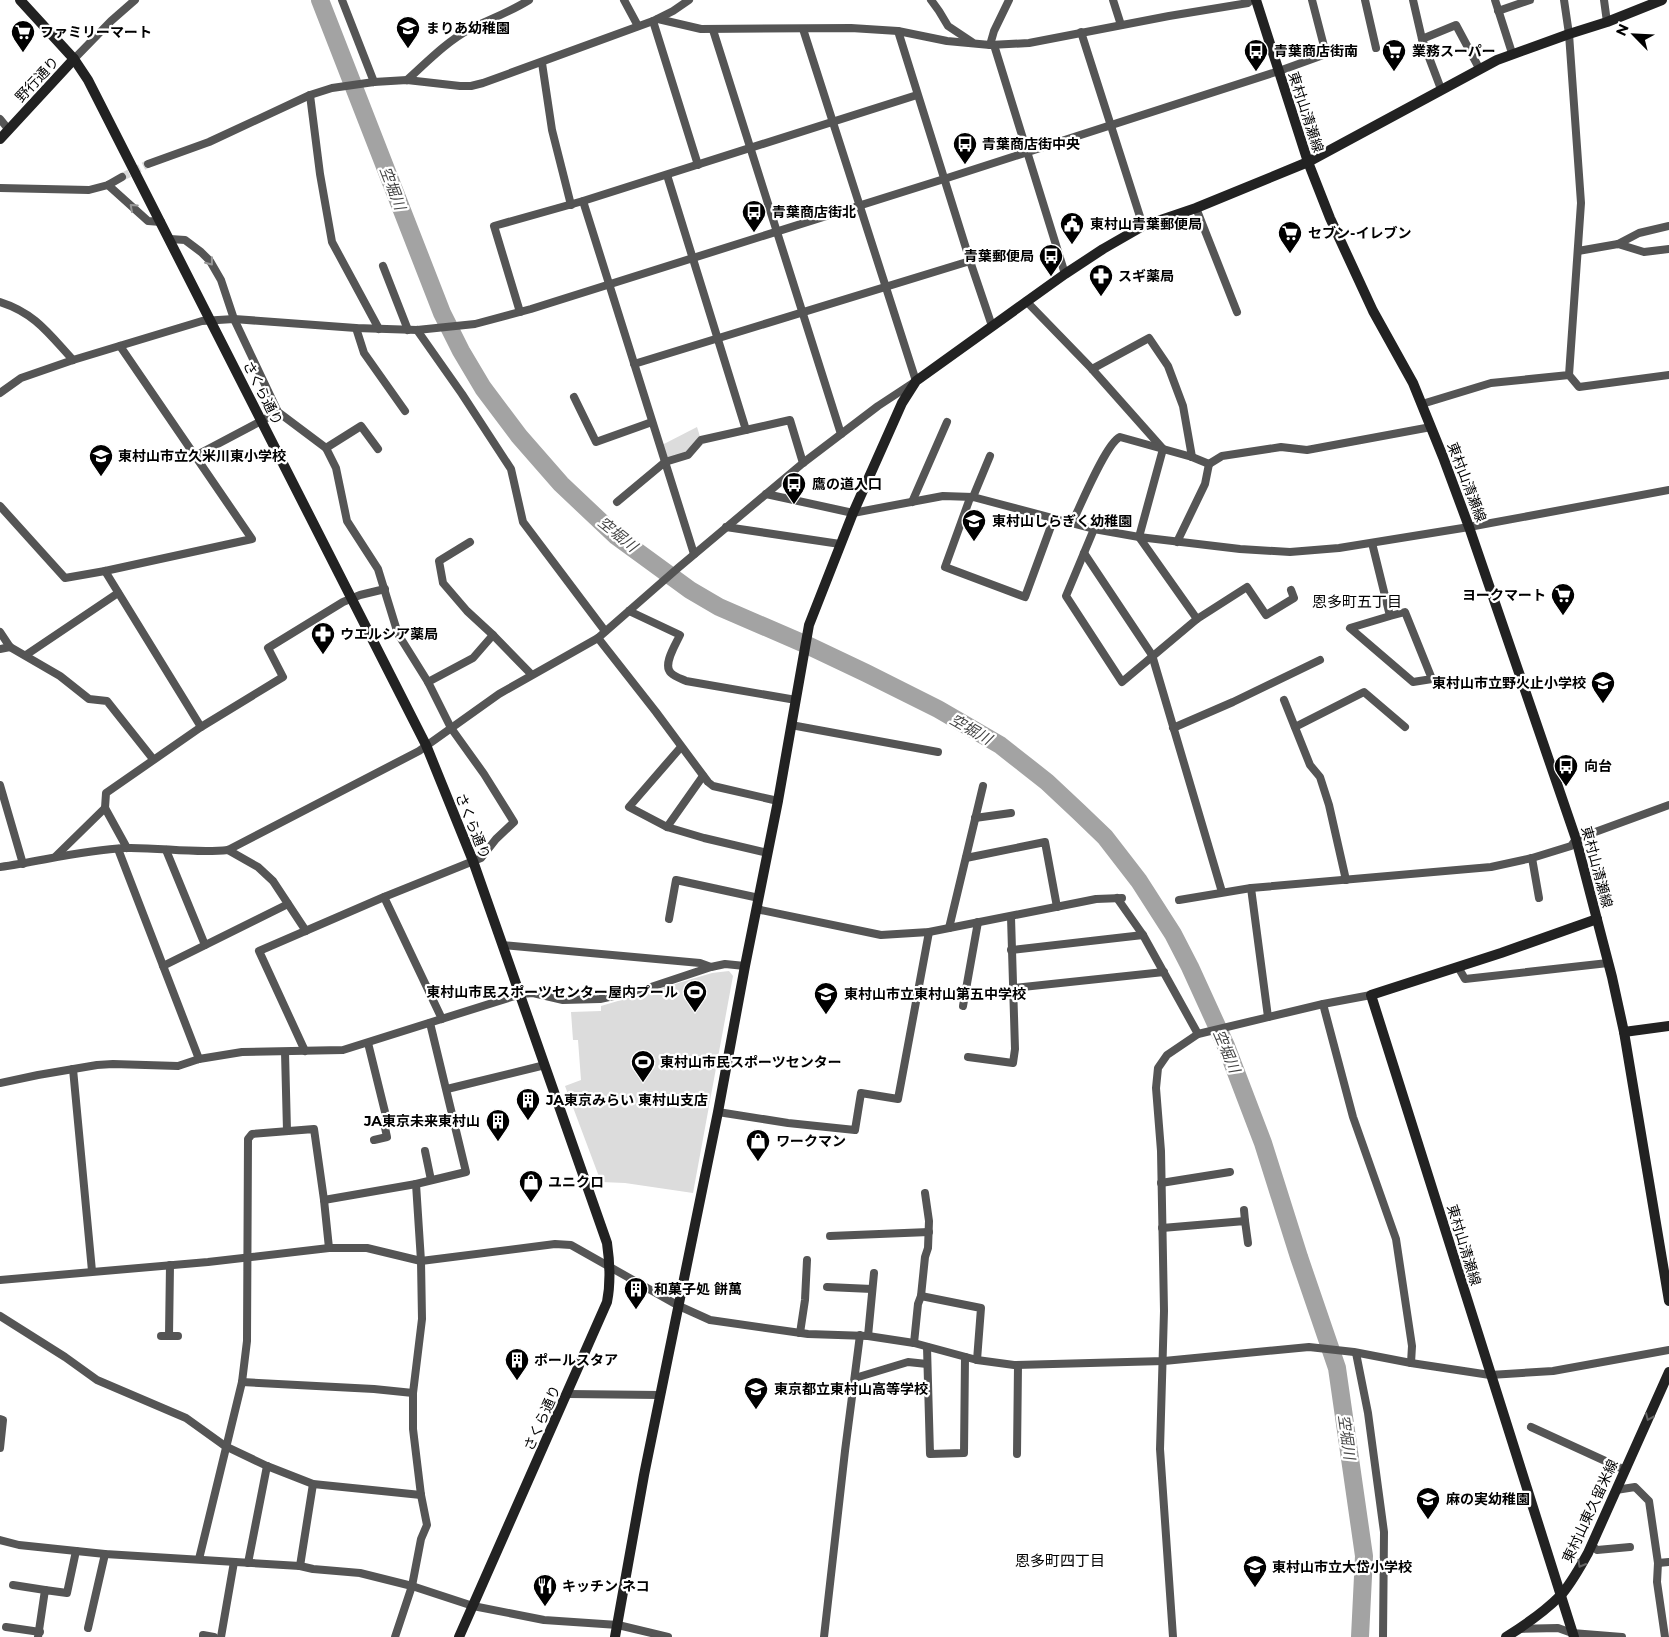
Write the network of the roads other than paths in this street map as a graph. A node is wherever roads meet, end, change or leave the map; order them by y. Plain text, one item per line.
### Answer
1 (20, 0) edge
2 (135, 0) edge
3 (342, 0) edge
4 (513, 0) edge
5 (529, 0) edge
6 (624, 0) edge
7 (689, 0) edge
8 (931, 0) edge
9 (1009, 0) edge
10 (1113, 0) edge
11 (1251, 0) edge
12 (1256, 0) edge
13 (1312, 0) edge
14 (1365, 0) edge
15 (1413, 0) edge
16 (1495, 0) edge
17 (1530, 0) edge
18 (1564, 0) edge
19 (1604, 0) edge
20 (1662, 0) edge
21 (1650, 3) edge
22 (128, 4) edge
23 (518, 7) junction
24 (1498, 11) junction
25 (655, 20) junction
26 (1608, 22) junction
27 (1121, 25) junction
28 (638, 26) junction
29 (803, 29) junction
30 (713, 30) junction
31 (898, 31) junction
32 (1081, 32) junction
33 (1569, 34) junction
34 (1422, 40) junction
35 (974, 43) junction
36 (992, 45) junction
37 (1376, 48) dead end
38 (1512, 53) junction
39 (74, 59) junction
40 (542, 63) junction
41 (1479, 68) junction
42 (1279, 71) junction
43 (407, 80) junction
44 (373, 82) junction
45 (1441, 89) junction
46 (310, 95) junction
47 (917, 96) junction
48 (0, 119) edge
49 (833, 122) junction
50 (1110, 125) junction
51 (9, 130) junction
52 (0, 139) edge
53 (750, 148) junction
54 (1026, 152) junction
55 (1308, 162) junction
56 (148, 164) tunnel mouth
57 (698, 165) junction
58 (667, 175) junction
59 (122, 177) tunnel mouth
60 (944, 179) junction
61 (108, 185) junction
62 (0, 188) edge
63 (583, 201) junction
64 (571, 204) junction
65 (859, 205) junction
66 (1196, 208) junction
67 (161, 222) junction
68 (1143, 226) junction
69 (1669, 226) edge
70 (777, 231) junction
71 (170, 239) junction
72 (1618, 244) junction
73 (1669, 249) edge
74 (1578, 252) junction
75 (692, 257) junction
76 (970, 261) junction
77 (383, 266) dead end
78 (1065, 274) junction
79 (609, 284) junction
80 (886, 287) junction
81 (1026, 301) junction
82 (0, 302) edge
83 (520, 312) junction
84 (802, 312) junction
85 (1238, 312) dead end
86 (234, 319) junction
87 (211, 320) junction
88 (992, 326) junction
89 (356, 328) junction
90 (379, 329) junction
91 (408, 330) junction
92 (417, 330) junction
93 (717, 338) junction
94 (120, 346) junction
95 (73, 360) junction
96 (634, 364) junction
97 (1092, 369) junction
98 (1569, 375) junction
99 (1669, 376) edge
100 (916, 381) junction
101 (0, 393) edge
102 (574, 397) dead end
103 (1422, 404) junction
104 (405, 411) dead end
105 (278, 412) junction
106 (263, 422) junction
107 (652, 422) junction
108 (946, 422) dead end
109 (1431, 427) junction
110 (746, 430) junction
111 (841, 434) junction
112 (326, 448) junction
113 (1163, 449) junction
114 (378, 450) dead end
115 (195, 456) junction
116 (990, 456) dead end
117 (1192, 457) junction
118 (665, 462) junction
119 (802, 463) junction
120 (1209, 464) junction
121 (1669, 490) edge
122 (766, 494) junction
123 (971, 497) junction
124 (617, 502) dead end
125 (912, 502) junction
126 (0, 506) edge
127 (853, 513) junction
128 (1054, 518) junction
129 (1072, 524) junction
130 (726, 527) junction
131 (1470, 527) junction
132 (1094, 529) junction
133 (1139, 537) junction
134 (470, 542) dead end
135 (1177, 542) junction
136 (1372, 543) junction
137 (840, 544) junction
138 (1084, 553) junction
139 (694, 554) junction
140 (105, 571) junction
141 (385, 589) junction
142 (1290, 590) dead end
143 (118, 593) junction
144 (352, 598) junction
145 (629, 611) junction
146 (1390, 616) junction
147 (1197, 619) junction
148 (605, 631) junction
149 (0, 632) edge
150 (493, 635) junction
151 (598, 638) junction
152 (10, 647) junction
153 (0, 649) edge
154 (26, 655) junction
155 (1152, 655) junction
156 (1320, 660) dead end
157 (532, 674) junction
158 (428, 682) junction
159 (796, 700) junction
160 (1284, 700) dead end
161 (791, 726) junction
162 (201, 727) junction
163 (1295, 727) junction
164 (1406, 727) dead end
165 (451, 728) junction
166 (1173, 728) junction
167 (426, 746) junction
168 (680, 747) junction
169 (938, 752) dead end
170 (153, 759) junction
171 (703, 776) junction
172 (0, 785) edge
173 (983, 786) dead end
174 (778, 801) junction
175 (1669, 805) edge
176 (105, 808) junction
177 (1011, 813) dead end
178 (975, 818) junction
179 (667, 827) junction
180 (1576, 839) junction
181 (127, 848) junction
182 (118, 849) junction
183 (166, 850) junction
184 (228, 850) junction
185 (768, 853) junction
186 (56, 856) junction
187 (966, 858) junction
188 (1532, 858) junction
189 (473, 862) junction
190 (22, 864) junction
191 (0, 867) edge
192 (1346, 880) junction
193 (1251, 888) junction
194 (1222, 892) junction
195 (384, 897) junction
196 (759, 898) junction
197 (1539, 898) dead end
198 (1179, 900) dead end
199 (288, 904) junction
200 (1057, 907) junction
201 (756, 909) junction
202 (1011, 917) junction
203 (1597, 919) junction
204 (669, 920) dead end
205 (978, 922) junction
206 (950, 928) junction
207 (306, 931) junction
208 (929, 932) junction
209 (1142, 935) junction
210 (205, 945) junction
211 (502, 945) junction
212 (1012, 950) junction
213 (1608, 963) junction
214 (163, 966) junction
215 (745, 966) junction
216 (711, 967) junction
217 (1458, 967) junction
218 (1164, 972) junction
219 (1013, 988) junction
220 (521, 994) junction
221 (1371, 995) junction
222 (1323, 1004) junction
223 (963, 1006) dead end
224 (1268, 1017) junction
225 (442, 1019) junction
226 (430, 1023) junction
227 (1669, 1026) edge
228 (1624, 1032) junction
229 (1199, 1034) junction
230 (368, 1043) junction
231 (305, 1051) junction
232 (285, 1052) junction
233 (968, 1057) dead end
234 (199, 1059) junction
235 (545, 1065) junction
236 (73, 1069) junction
237 (0, 1083) edge
238 (447, 1089) junction
239 (718, 1112) junction
240 (287, 1131) junction
241 (374, 1140) dead end
242 (425, 1151) dead end
243 (1230, 1172) dead end
244 (431, 1180) junction
245 (1161, 1183) junction
246 (416, 1184) junction
247 (925, 1193) dead end
248 (324, 1200) junction
249 (1244, 1210) dead end
250 (1245, 1221) junction
251 (1162, 1228) junction
252 (929, 1232) junction
253 (830, 1236) dead end
254 (1248, 1243) dead end
255 (329, 1248) junction
256 (248, 1257) junction
257 (807, 1260) dead end
258 (421, 1261) junction
259 (170, 1265) junction
260 (610, 1268) junction
261 (92, 1271) junction
262 (874, 1273) dead end
263 (0, 1280) edge
264 (827, 1287) dead end
265 (872, 1289) junction
266 (921, 1296) junction
267 (1669, 1301) edge
268 (679, 1306) junction
269 (0, 1316) edge
270 (800, 1333) junction
271 (178, 1336) dead end
272 (864, 1336) junction
273 (914, 1342) junction
274 (927, 1347) junction
275 (1669, 1350) edge
276 (1355, 1352) junction
277 (965, 1357) junction
278 (977, 1360) junction
279 (1164, 1361) junction
280 (1411, 1363) junction
281 (927, 1364) junction
282 (1018, 1365) junction
283 (1669, 1372) edge
284 (1490, 1375) junction
285 (855, 1378) junction
286 (242, 1382) junction
287 (413, 1393) junction
288 (568, 1394) junction
289 (660, 1395) junction
290 (0, 1419) edge
291 (1531, 1427) dead end
292 (225, 1446) junction
293 (0, 1448) edge
294 (1016, 1454) dead end
295 (267, 1466) junction
296 (1625, 1470) junction
297 (313, 1484) junction
298 (1616, 1490) junction
299 (421, 1495) junction
300 (0, 1540) edge
301 (1591, 1545) junction
302 (1630, 1547) dead end
303 (76, 1551) junction
304 (105, 1554) junction
305 (199, 1560) junction
306 (234, 1562) junction
307 (1669, 1562) edge
308 (248, 1563) junction
309 (1658, 1563) junction
310 (300, 1566) junction
311 (13, 1585) dead end
312 (412, 1586) junction
313 (45, 1590) junction
314 (1560, 1596) junction
315 (473, 1606) junction
316 (618, 1625) junction
317 (6, 1627) dead end
318 (88, 1628) dead end
319 (1518, 1629) junction
320 (39, 1634) edge
321 (1573, 1635) edge
322 (203, 1637) edge
323 (214, 1637) edge
324 (221, 1637) edge
325 (395, 1637) edge
326 (460, 1637) edge
327 (615, 1637) edge
328 (668, 1637) edge
329 (824, 1637) edge
330 (1173, 1637) edge
331 (1383, 1637) edge
332 (1506, 1637) edge
333 (1622, 1637) edge
334 (1665, 1637) edge

1 - 39 street, さくら通り
2 - 22 street
3 - 44 street
4 - 23 street
5 - 23 street
6 - 28 street
7 - 25 street
8 - 35 street
9 - 36 street
10 - 27 street
11 - 27 street
12 - 42 street, 東村山清瀬線
13 - 42 street
14 - 37 street
15 - 34 street
16 - 24 street
17 - 24 street
18 - 33 street
19 - 26 street
20 - 21 street
21 - 26 street
22 - 39 street
23 - 43 street
24 - 38 street
25 - 28 street
25 - 30 street
25 - 57 street
26 - 33 street
27 - 32 street
28 - 40 street
29 - 30 street
29 - 31 street
29 - 49 street
30 - 53 street
31 - 35 street
31 - 47 street
32 - 36 street
32 - 50 street
33 - 38 street
33 - 74 street
34 - 41 street
34 - 45 street
35 - 36 street
36 - 54 street
38 - 41 street
39 - 51 street, 野行通り
39 - 67 street, さくら通り
40 - 43 street
40 - 64 street
41 - 45 street
42 - 50 street
42 - 55 street, 東村山清瀬線
43 - 44 street
44 - 46 street
45 - 55 street
46 - 56 street
46 - 90 street
47 - 49 street
47 - 60 street
48 - 51 street
49 - 53 street
49 - 65 street
50 - 54 street
50 - 68 street
51 - 52 street, 野行通り
53 - 57 street
53 - 70 street
54 - 60 street
54 - 78 street
55 - 66 street
55 - 103 street, 東村山清瀬線
57 - 58 street
58 - 63 street
58 - 75 street
59 - 61 street
60 - 65 street
60 - 76 street
61 - 62 street
67 -> 61 street
63 - 64 street
63 - 79 street
64 - 83 street
65 - 70 street
65 - 80 street
66 - 68 street
66 - 85 street
67 - 71 street, さくら通り
68 - 78 street
69 - 72 street
70 - 75 street
70 - 84 street
71 -> 86 street
71 - 87 street, さくら通り
72 - 73 street
72 - 74 street
74 - 98 street
75 - 79 street
75 - 93 street
76 - 80 street
76 - 88 street
77 - 91 street
78 - 81 street
79 - 83 street
79 - 96 street
80 - 84 street
80 - 100 street
81 - 88 street
81 - 97 street
82 - 95 street
83 - 92 street
84 - 93 street
84 - 111 street
86 - 87 street
86 - 89 street
86 - 105 street
87 - 94 street
87 - 106 street, さくら通り
88 - 100 street
89 - 90 street
89 - 104 street
90 - 91 street
91 - 92 street
92 - 148 street
93 - 96 street
93 - 110 street
94 - 95 street
94 - 115 street
95 - 101 street
96 - 107 street
97 - 113 street
97 - 117 street
98 - 99 street
98 - 103 street
100 - 111 street
100 - 127 street
102 - 107 street
103 - 109 street, 東村山清瀬線
105 - 106 street
105 - 112 street
106 - 115 street
106 - 144 street, さくら通り
107 - 118 street
108 - 125 street
109 - 120 street
109 - 131 street, 東村山清瀬線
110 - 118 street
110 - 119 street
111 - 119 street
112 - 114 street
112 - 141 street
113 - 117 street
113 - 129 street
113 - 133 street
115 - 140 street
116 - 123 street
117 - 120 street
118 - 124 street
118 - 139 street
119 - 122 street
120 - 135 street
121 - 131 street
122 - 127 street
122 - 130 street
123 - 125 street
123 - 128 street
123 - 128 street
125 - 127 street
126 - 140 street
127 - 137 street
128 - 129 street
129 - 132 street
130 - 137 street
130 - 139 street
131 - 136 street
131 - 180 street, 東村山清瀬線
132 - 133 street
132 - 138 street
133 - 135 street
133 - 147 street
134 - 150 street
135 - 136 street
136 - 146 street
137 - 159 street
138 - 155 street
138 - 155 street
139 - 145 street
140 - 143 street
141 - 144 street
141 - 158 street
142 - 147 street
143 - 154 street
143 - 162 street
144 - 162 street
144 - 167 street, さくら通り
145 - 148 street
145 - 159 street
146 - 146 street
147 - 155 street
148 - 151 street
149 - 152 street
150 - 157 street
150 - 158 street
151 - 157 street
151 - 168 street
152 - 153 street
152 - 154 street
154 - 170 street
155 - 166 street
156 - 166 street
157 - 165 street
158 - 165 street
159 - 161 street
160 - 163 street
161 - 169 street
161 - 174 street
162 - 170 street
163 - 164 street
163 - 192 street
165 - 167 street
165 - 189 street
166 - 194 street
167 - 184 street
167 - 189 street, さくら通り
168 - 171 street
168 - 179 street
170 - 176 street
171 - 174 street
171 - 179 street
172 - 190 street
173 - 178 street
174 - 185 street
175 - 180 street
176 - 181 street
176 - 186 street
177 - 178 street
178 - 187 street
179 - 185 street
180 - 188 street
180 - 203 street, 東村山清瀬線
181 - 182 street
181 - 183 street
182 - 186 street
182 - 214 street
183 - 184 street
183 - 210 street
184 - 199 street
185 - 196 street
186 - 190 street
187 - 200 street
187 - 206 street
188 - 192 street
188 - 197 street
189 - 195 street
189 - 211 street, さくら通り
190 - 191 street
192 - 193 street
193 - 194 street
193 - 224 street
194 - 198 street
195 - 207 street
195 - 225 street
196 - 201 street
196 - 204 street
199 - 207 street
199 - 210 street
200 - 202 street
200 - 209 street
201 - 208 street
201 - 215 street
202 - 205 street
202 - 212 street
203 - 213 street
203 - 217 street, 東村山清瀬線
205 - 206 street
205 - 223 street
206 - 208 street
207 - 231 street
208 - 239 street
209 - 212 street
209 - 218 street
210 - 214 street
211 - 216 street
211 - 220 street, さくら通り
212 - 219 street
213 - 217 street
213 - 228 street
214 - 234 street
215 - 216 street
215 - 239 street
216 - 220 street
217 - 221 street, 東村山清瀬線
218 - 219 street
218 - 229 street
219 - 233 street
220 - 225 street
220 - 235 street, さくら通り
221 - 222 street
221 - 284 street, 東村山清瀬線
222 - 224 street
222 - 280 street
224 - 229 street
225 - 226 street
226 - 230 street
226 - 238 street
227 - 228 street
228 - 267 street
229 - 245 street
230 - 231 street
230 - 241 street
231 - 232 street
232 - 234 street
232 - 240 street
234 - 236 street
235 - 238 street
235 - 260 street, さくら通り
236 - 237 street
236 - 261 street
238 - 244 street
239 - 268 street
240 - 248 street
240 - 256 street
242 - 244 street
243 - 245 street
244 - 246 street
245 - 251 street
246 - 248 street
246 - 258 street
247 - 252 street
248 - 255 street
249 - 250 street
250 - 251 street
250 - 254 street
251 - 279 street
252 - 253 street
252 - 266 street
255 - 256 street
255 - 258 street
256 - 259 street
256 - 286 street
257 - 270 street
258 - 260 street
258 - 287 street
259 - 261 street
259 - 271 street
260 - 268 street
260 - 288 street, さくら通り
261 - 263 street
262 - 265 street
264 - 265 street
265 - 272 street
266 - 273 street
266 - 278 street
268 - 270 street
268 - 289 street
269 - 292 street
270 - 272 street
272 - 273 street
272 - 285 street
273 - 274 street
274 - 277 street
274 - 281 street
275 - 284 street
276 - 279 street
276 - 280 street
276 - 331 street
277 - 278 street
277 - 281 street
278 - 282 street
279 - 282 street
279 - 330 street
280 - 284 street
281 - 285 street
282 - 294 street
283 -> 296 street, 東村山東久留米線
284 - 314 street, 東村山清瀬線
285 - 329 street
286 - 287 street
286 - 292 street
287 - 299 street
288 - 289 street
288 - 315 street, さくら通り
289 - 316 street
290 - 293 street
291 - 296 street
292 - 295 street
292 - 305 street
295 - 297 street
295 - 308 street
296 - 298 street, 東村山東久留米線
297 - 299 street
297 - 310 street
298 - 301 street, 東村山東久留米線
298 - 309 street
299 - 312 street
300 - 303 street
301 - 302 street
301 -> 314 street, 東村山東久留米線
303 - 304 street
303 - 313 street
304 - 305 street
304 - 318 street
305 - 306 street
306 - 308 street
306 - 324 street
307 - 309 street
308 - 310 street
309 - 334 street
310 - 312 street
311 - 313 street
312 - 315 street
312 - 325 street
313 - 320 street
314 - 319 street, 東村山東久留米線
314 - 321 street, 東村山清瀬線
315 - 316 street
315 - 326 street, さくら通り
316 - 327 street
316 - 328 street
317 - 320 street
319 - 321 street
319 - 332 street, 東村山東久留米線
321 - 333 street
322 - 323 street

